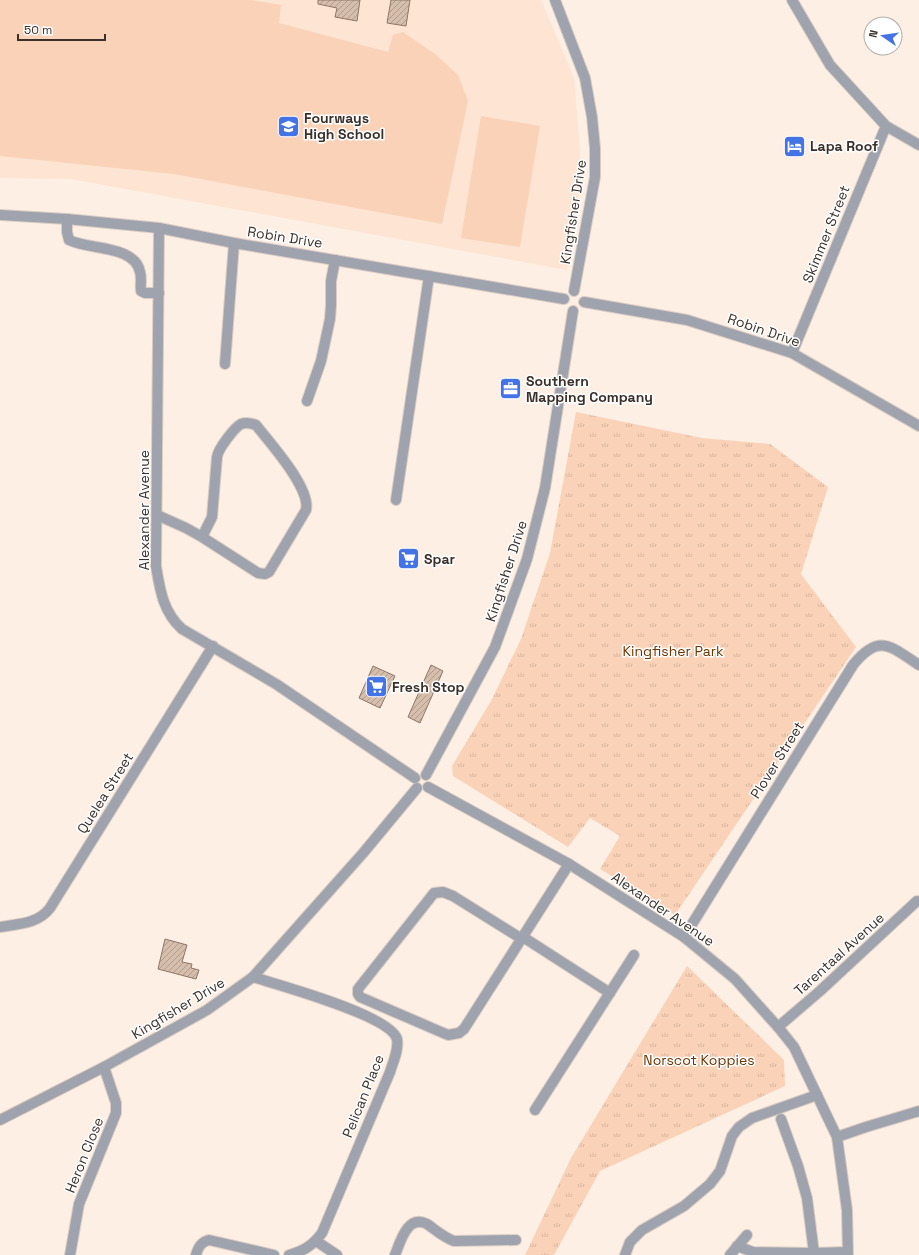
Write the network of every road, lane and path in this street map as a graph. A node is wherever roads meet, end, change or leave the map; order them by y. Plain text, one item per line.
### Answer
1 (556, 0) edge
2 (792, 0) edge
3 (886, 126) junction
4 (919, 145) edge
5 (0, 215) edge
6 (67, 219) junction
7 (159, 228) junction
8 (234, 243) junction
9 (335, 260) junction
10 (429, 276) junction
11 (574, 291) junction
12 (159, 293) junction
13 (564, 299) junction
14 (584, 302) junction
15 (573, 311) junction
16 (792, 353) junction
17 (224, 364) dead end
18 (307, 401) dead end
19 (919, 426) edge
20 (396, 500) dead end
21 (157, 515) junction
22 (202, 537) junction
23 (213, 646) junction
24 (919, 665) edge
25 (426, 775) junction
26 (416, 783) junction
27 (428, 787) junction
28 (569, 864) junction
29 (917, 901) dead end
30 (0, 927) edge
31 (684, 937) junction
32 (522, 938) junction
33 (634, 955) dead end
34 (253, 977) junction
35 (610, 993) junction
36 (778, 1027) junction
37 (104, 1067) junction
38 (817, 1095) junction
39 (535, 1110) dead end
40 (919, 1111) edge
41 (781, 1118) dead end
42 (0, 1120) edge
43 (837, 1137) junction
44 (747, 1235) dead end
45 (516, 1240) dead end
46 (316, 1241) junction
47 (737, 1246) junction
48 (814, 1253) junction
49 (848, 1253) edge
50 (70, 1255) edge
51 (196, 1255) edge
52 (274, 1255) edge
53 (289, 1255) edge
54 (337, 1255) edge
55 (395, 1255) edge
56 (625, 1255) edge
57 (730, 1255) edge

1 - 11 street, Kingfisher Drive
2 - 3 street
3 - 4 street
3 - 16 street, Skimmer Street
5 - 6 street, Robin Drive
6 - 7 street, Robin Drive
6 - 12 street
7 - 8 street, Robin Drive
7 - 12 street, Alexander Avenue
8 - 9 street, Robin Drive
8 - 17 street
9 - 10 street, Robin Drive
9 - 18 street
10 - 13 street, Robin Drive
10 - 20 street
11 - 13 street
11 - 14 street
12 - 21 street, Alexander Avenue
13 - 15 street
14 - 15 street
14 - 16 street, Robin Drive
15 - 25 street, Kingfisher Drive
16 - 19 street, Robin Drive
21 - 22 street
21 - 23 street, Alexander Avenue
22 - 22 street
23 - 26 street, Alexander Avenue
23 - 30 street, Quelea Street
24 - 31 street, Plover Street
25 - 26 street
25 - 27 street
26 - 27 street
26 - 34 street, Kingfisher Drive
27 - 28 street, Alexander Avenue
28 - 31 street, Alexander Avenue
28 - 32 street
29 - 36 street, Tarentaal Avenue
31 - 36 street, Alexander Avenue
32 - 32 street
32 - 35 street
33 - 35 street
34 - 37 street, Kingfisher Drive
34 - 46 street, Pelican Place
35 - 39 street
36 - 38 street, Alexander Avenue
37 - 42 street, Kingfisher Drive
37 - 50 street, Heron Close
38 - 43 street, Alexander Avenue
38 - 56 street
40 - 43 street
41 - 48 street
43 - 49 street, Alexander Avenue
44 - 47 street
45 - 55 street
46 - 53 street
46 - 54 street
47 - 48 street
47 - 57 street
48 - 49 street
51 - 52 street

